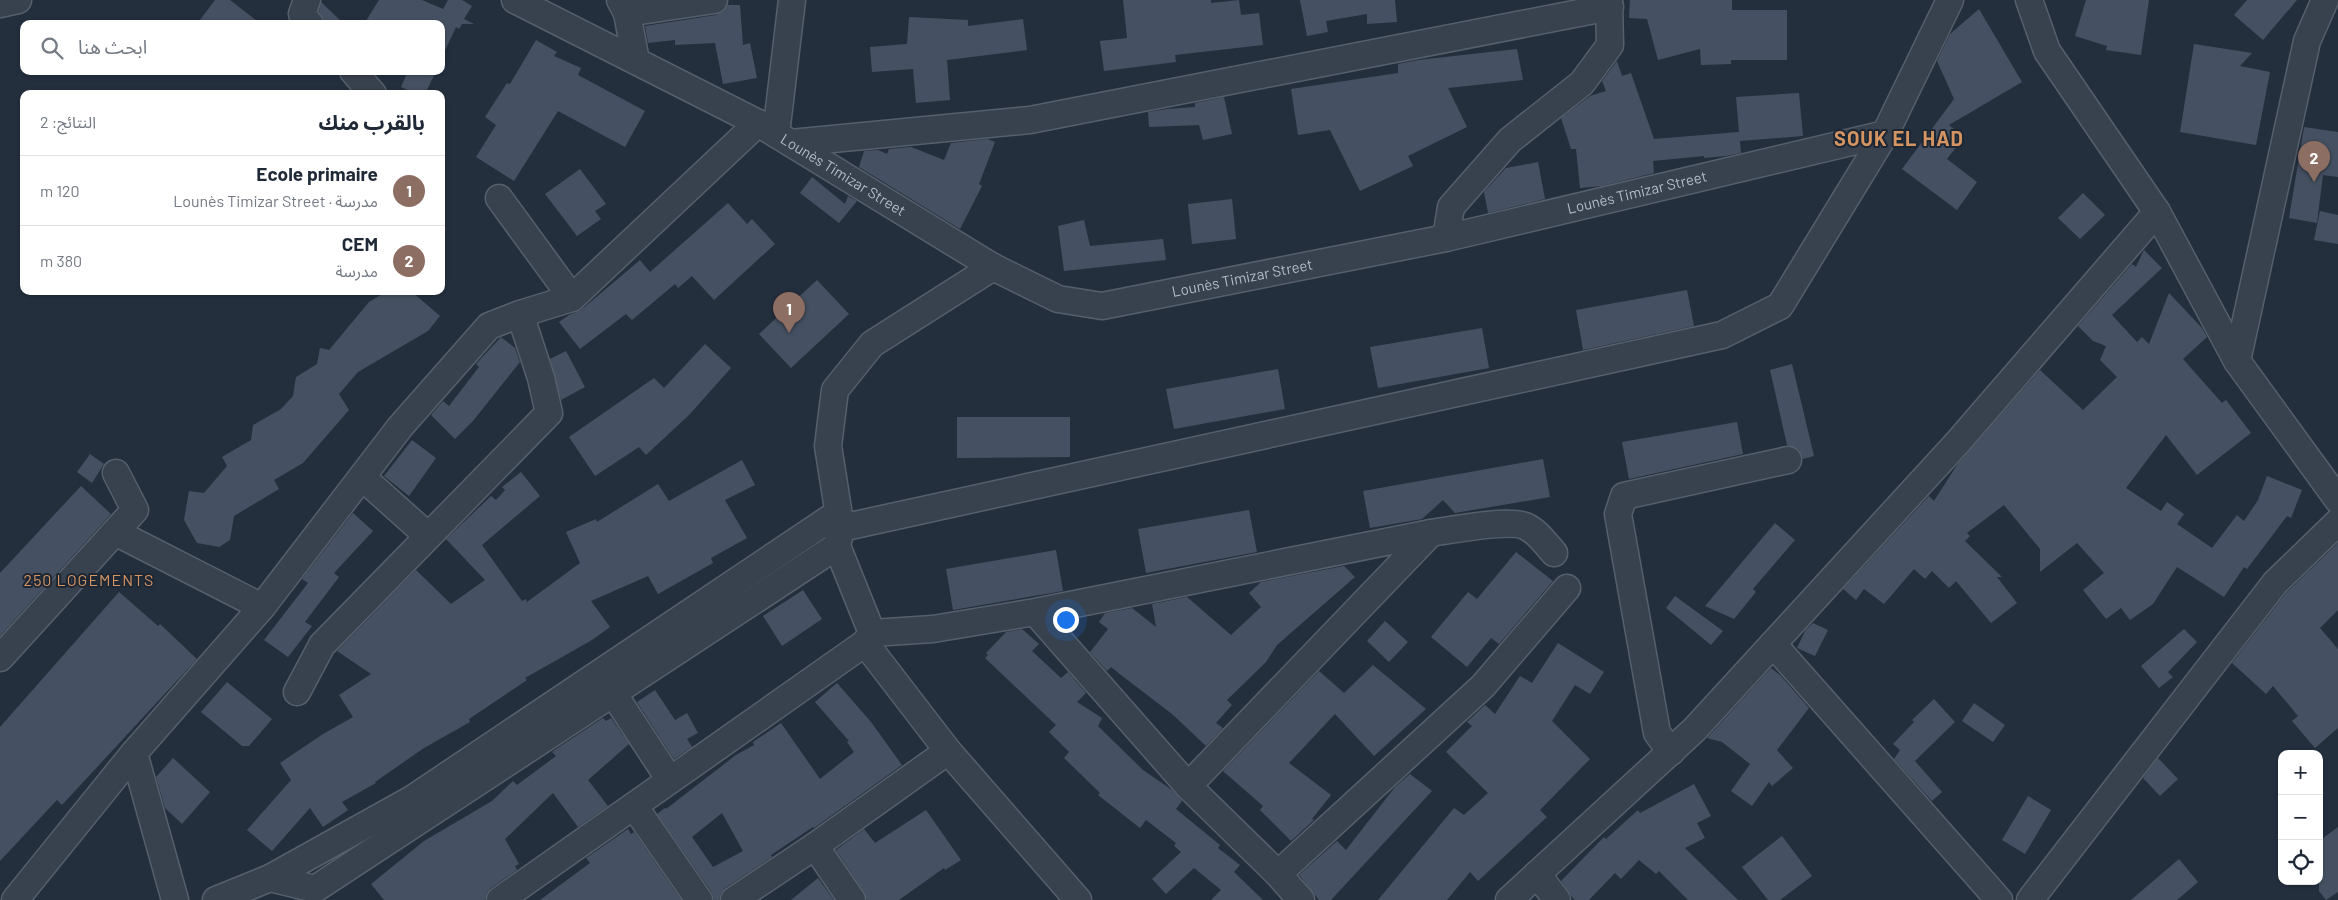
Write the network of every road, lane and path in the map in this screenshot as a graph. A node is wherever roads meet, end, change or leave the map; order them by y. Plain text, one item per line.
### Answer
1 (18, 0) edge
2 (307, 0) edge
3 (515, 0) edge
4 (714, 0) edge
5 (792, 0) edge
6 (1950, 0) edge
7 (2030, 0) edge
8 (2325, 0) edge
9 (0, 4) edge
10 (1610, 4) edge
11 (624, 6) edge
12 (307, 20) edge
13 (636, 61) junction
14 (356, 75) edge
15 (370, 90) edge
16 (775, 133) junction
17 (1885, 134) junction
18 (499, 198) dead end
19 (2157, 212) junction
20 (1446, 238) junction
21 (993, 267) junction
22 (572, 298) junction
23 (520, 314) junction
24 (2237, 361) junction
25 (1788, 460) dead end
26 (116, 473) dead end
27 (362, 478) junction
28 (2338, 500) edge
29 (2338, 522) edge
30 (839, 529) junction
31 (115, 532) junction
32 (1430, 533) junction
33 (428, 536) junction
34 (1554, 553) dead end
35 (1567, 588) dead end
36 (262, 607) junction
37 (1035, 612) junction
38 (868, 638) junction
39 (1773, 644) junction
40 (0, 658) edge
41 (297, 692) dead end
42 (613, 693) junction
43 (948, 751) junction
44 (1671, 752) junction
45 (134, 753) junction
46 (670, 780) junction
47 (1188, 786) junction
48 (634, 806) junction
49 (419, 808) junction
50 (815, 846) junction
51 (1278, 874) junction
52 (1537, 874) junction
53 (15, 900) edge
54 (175, 900) edge
55 (216, 900) edge
56 (500, 900) edge
57 (699, 900) edge
58 (734, 900) edge
59 (852, 900) edge
60 (1078, 900) edge
61 (1300, 900) edge
62 (1509, 900) edge
63 (1557, 900) edge
64 (1999, 900) edge
65 (2030, 900) edge

1 - 9 street
2 - 12 street
3 - 13 street, Lounès Timizar Street
4 - 11 street
5 - 16 street
6 - 17 street
7 - 19 street
8 - 24 street
10 - 16 street
10 - 20 street
11 - 13 street
13 - 16 street, Lounès Timizar Street
14 - 15 street
16 - 21 street, Lounès Timizar Street
16 - 22 street
17 - 20 street, Lounès Timizar Street
17 - 30 street
18 - 22 street
19 - 24 street
19 - 39 street
20 - 21 street, Lounès Timizar Street
21 - 30 street
22 - 23 street
23 - 27 street
23 - 33 street
24 - 28 street
25 - 44 street
26 - 31 street
27 - 33 street
27 - 36 street
29 - 65 street
30 - 38 street
30 - 42 street
30 - 49 street
31 - 36 street
31 - 40 street
32 - 34 street
32 - 37 street
32 - 47 street
33 - 41 street
35 - 51 street
36 - 45 street
37 - 38 street
37 - 47 street
38 - 43 street
38 - 46 street
39 - 44 street
39 - 64 street
42 - 46 street
42 - 49 street
43 - 50 street
43 - 60 street
44 - 52 street
45 - 53 street
45 - 54 street
46 - 48 street
47 - 51 street
48 - 56 street
48 - 57 street
49 - 55 street
50 - 58 street
50 - 59 street
51 - 61 street
52 - 62 street
52 - 63 street

